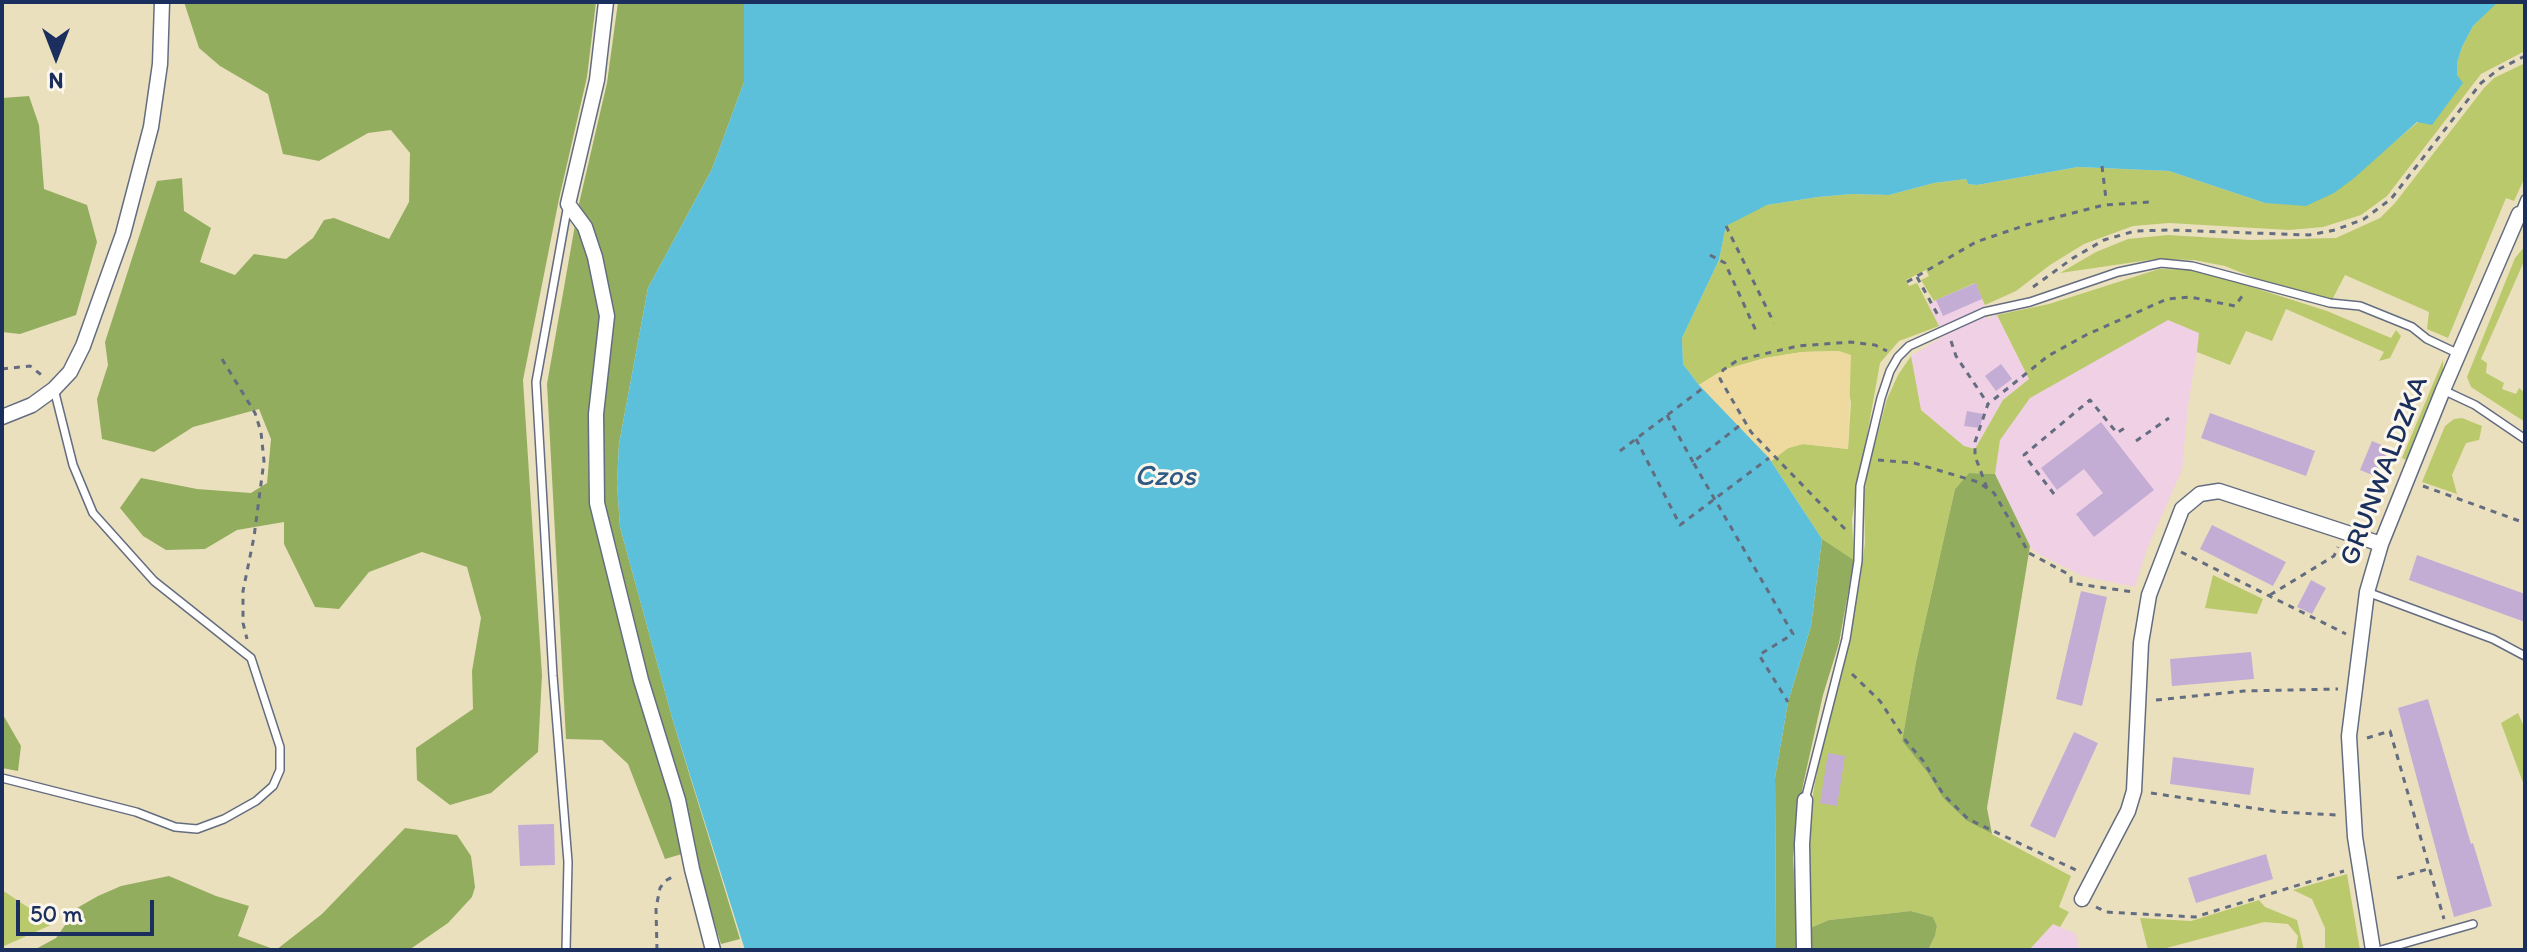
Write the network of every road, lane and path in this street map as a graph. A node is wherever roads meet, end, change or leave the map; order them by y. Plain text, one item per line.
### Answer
1 (162, 2) edge
2 (606, 2) edge
3 (2525, 56) edge
4 (2102, 166) dead end
5 (2106, 199) dead end
6 (2525, 199) edge
7 (2150, 202) dead end
8 (568, 204) junction
9 (2522, 215) edge
10 (1726, 226) dead end
11 (1710, 255) dead end
12 (1917, 277) junction
13 (1907, 282) dead end
14 (2252, 283) junction
15 (2025, 293) dead end
16 (1774, 323) dead end
17 (1946, 330) junction
18 (1756, 331) dead end
19 (1955, 350) dead end
20 (2459, 354) junction
21 (1898, 357) junction
22 (222, 359) dead end
23 (2, 369) edge
24 (1703, 388) dead end
25 (54, 389) junction
26 (2443, 390) junction
27 (1988, 404) junction
28 (1667, 415) junction
29 (2, 417) edge
30 (2169, 418) dead end
31 (1739, 426) dead end
32 (2126, 427) dead end
33 (1636, 439) junction
34 (2525, 439) edge
35 (2136, 441) dead end
36 (1620, 451) dead end
37 (1769, 458) dead end
38 (1867, 459) junction
39 (1693, 462) junction
40 (2417, 484) dead end
41 (1987, 488) junction
42 (2054, 494) dead end
43 (1716, 498) junction
44 (2525, 523) edge
45 (2346, 532) junction
46 (1859, 543) junction
47 (2381, 544) junction
48 (2167, 545) junction
49 (2367, 592) junction
50 (2149, 595) junction
51 (2270, 595) junction
52 (2346, 634) dead end
53 (2525, 656) edge
54 (251, 658) junction
55 (1837, 669) junction
56 (2338, 689) dead end
57 (2140, 701) junction
58 (1788, 702) dead end
59 (2368, 737) dead end
60 (2, 778) edge
61 (2134, 791) junction
62 (1805, 800) joint
63 (2337, 815) dead end
64 (2430, 868) junction
65 (2071, 869) dead end
66 (2344, 871) dead end
67 (682, 872) dead end
68 (2397, 878) dead end
69 (2082, 899) joint
70 (2473, 924) dead end
71 (2447, 930) junction
72 (566, 950) edge
73 (657, 950) edge
74 (713, 950) edge
75 (1804, 950) edge
76 (2373, 950) edge
77 (2381, 950) edge

1 - 25 street
2 - 8 street
3 - 15 path
4 - 5 path
6 - 9 lane
7 - 12 path
8 - 72 lane
8 - 74 street
9 - 20 street, GRUNWALDZKA
10 - 16 path
11 - 18 path
12 - 13 path
12 - 17 path
14 - 17 lane
14 - 20 lane
14 - 27 path
17 - 21 lane
19 - 27 path
20 - 26 street, GRUNWALDZKA
21 - 38 lane
21 - 46 path
22 - 54 path
23 - 25 path
24 - 28 path
25 - 29 street
25 - 54 lane
26 - 34 lane
26 - 47 street, GRUNWALDZKA
27 - 41 path
28 - 33 path
28 - 39 path
30 - 35 path
31 - 39 path
32 - 42 path
33 - 36 path
33 - 43 path
37 - 43 path
38 - 41 path
38 - 46 lane
39 - 43 path
40 - 44 path
41 - 50 path
43 - 58 path
45 - 47 street
45 - 48 street
45 - 51 path
46 - 55 lane
47 - 49 street, GRUNWALDZKA
48 - 50 street
48 - 51 path
49 - 53 lane
49 - 76 street, GRUNWALDZKA
50 - 57 street
51 - 52 path
54 - 60 lane
55 - 62 lane
55 - 65 path
56 - 57 path
57 - 61 street
59 - 64 path
61 - 63 path
61 - 69 street
62 - 75 street
64 - 68 path
64 - 71 path
66 - 69 path
67 - 73 path
70 - 71 lane
71 - 77 lane

